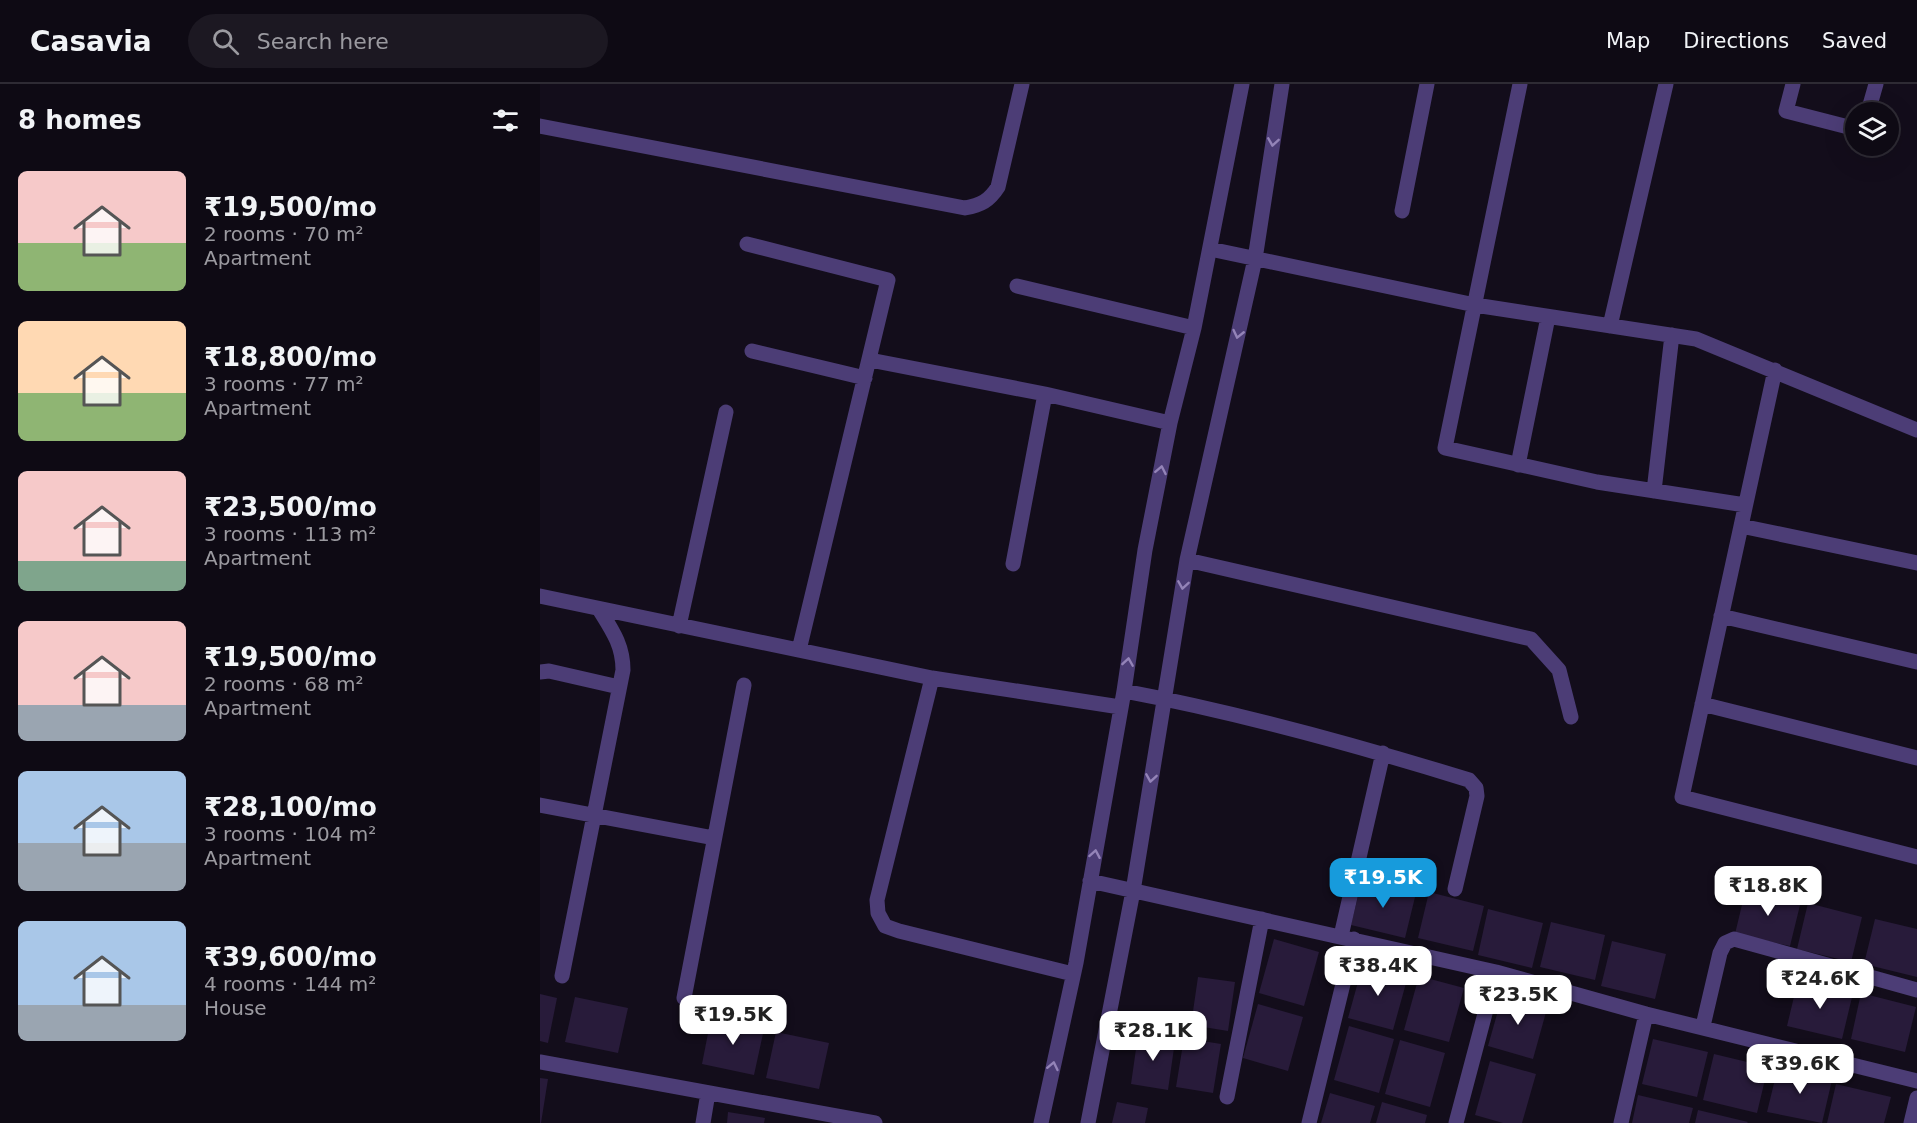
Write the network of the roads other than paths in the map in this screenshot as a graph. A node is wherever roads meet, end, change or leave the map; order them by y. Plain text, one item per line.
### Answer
1 (1022, 84) edge
2 (1242, 84) edge
3 (1282, 84) edge
4 (1427, 84) edge
5 (1520, 84) edge
6 (1666, 84) edge
7 (1793, 84) edge
8 (1876, 84) edge
9 (1871, 102) edge
10 (540, 126) edge
11 (1845, 126) edge
12 (1402, 211) dead end
13 (747, 244) dead end
14 (1210, 249) junction
15 (1255, 259) junction
16 (1017, 285) dead end
17 (1475, 305) junction
18 (1548, 317) junction
19 (1610, 327) junction
20 (1194, 328) junction
21 (1672, 335) junction
22 (752, 351) dead end
23 (870, 360) junction
24 (1775, 370) junction
25 (865, 378) junction
26 (1045, 394) junction
27 (726, 412) dead end
28 (1170, 423) junction
29 (1917, 430) edge
30 (1518, 465) junction
31 (1654, 491) junction
32 (1745, 505) junction
33 (1741, 526) junction
34 (1187, 560) junction
35 (1917, 563) edge
36 (1013, 564) dead end
37 (540, 596) edge
38 (599, 609) junction
39 (1721, 616) junction
40 (680, 626) junction
41 (799, 650) junction
42 (1917, 662) edge
43 (540, 672) edge
44 (932, 678) junction
45 (744, 685) dead end
46 (620, 687) junction
47 (1124, 691) junction
48 (1164, 699) junction
49 (1702, 704) junction
50 (1120, 707) junction
51 (1571, 717) dead end
52 (1383, 753) junction
53 (1917, 758) edge
54 (540, 805) edge
55 (592, 814) junction
56 (714, 838) junction
57 (1917, 857) edge
58 (1090, 881) junction
59 (1455, 889) dead end
60 (1132, 891) junction
61 (1262, 919) junction
62 (1347, 937) junction
63 (1496, 972) junction
64 (1073, 974) junction
65 (562, 976) dead end
66 (1917, 990) edge
67 (684, 998) dead end
68 (1646, 1014) junction
69 (1703, 1026) junction
70 (540, 1062) edge
71 (1917, 1081) edge
72 (708, 1093) junction
73 (1227, 1097) dead end
74 (1917, 1098) edge
75 (839, 1120) edge
76 (703, 1123) edge
77 (875, 1123) edge
78 (1041, 1123) edge
79 (1088, 1123) edge
80 (1309, 1123) edge
81 (1456, 1123) edge
82 (1621, 1123) edge
83 (1911, 1123) edge

1 - 10 street
2 - 14 street
3 -> 15 street
4 - 12 street
5 - 17 street
6 - 19 street
7 - 11 street
8 - 9 street
13 - 23 street
14 - 15 street
14 - 20 street
15 - 17 street
15 -> 34 street
16 - 20 street
17 - 18 street
17 - 30 street
18 - 19 street
18 - 30 street
19 - 21 street
20 - 28 street
21 - 24 street
21 - 31 street
22 - 25 street
23 - 25 street
23 - 26 street
24 - 29 street
24 - 32 street
25 - 41 street
26 - 28 street
26 - 36 street
27 - 40 street
47 -> 28 street
30 - 31 street
31 - 32 street
32 - 33 street
33 - 35 street
33 - 39 street
34 -> 48 street
34 - 51 street
37 - 38 street
38 - 40 street
38 - 46 street
39 - 42 street
39 - 49 street
40 - 41 street
41 - 44 street
43 - 46 street
44 - 50 street
44 - 64 street
45 - 56 street
46 - 55 street
47 - 48 street
47 - 50 street
48 - 52 street
48 -> 60 street
49 - 53 street
49 - 57 street
58 -> 50 street
52 - 59 street
52 - 62 street
54 - 55 street
55 - 56 street
55 - 65 street
56 - 67 street
58 - 60 street
58 - 64 street
60 - 61 street
60 - 79 street
61 - 62 street
61 - 73 street
62 - 63 street
62 - 80 street
63 - 68 street
63 - 81 street
78 -> 64 street
66 - 69 street
68 - 69 street
68 - 82 street
69 - 71 street
70 - 72 street
72 - 75 street
72 - 76 street
74 - 83 street
75 - 77 street

